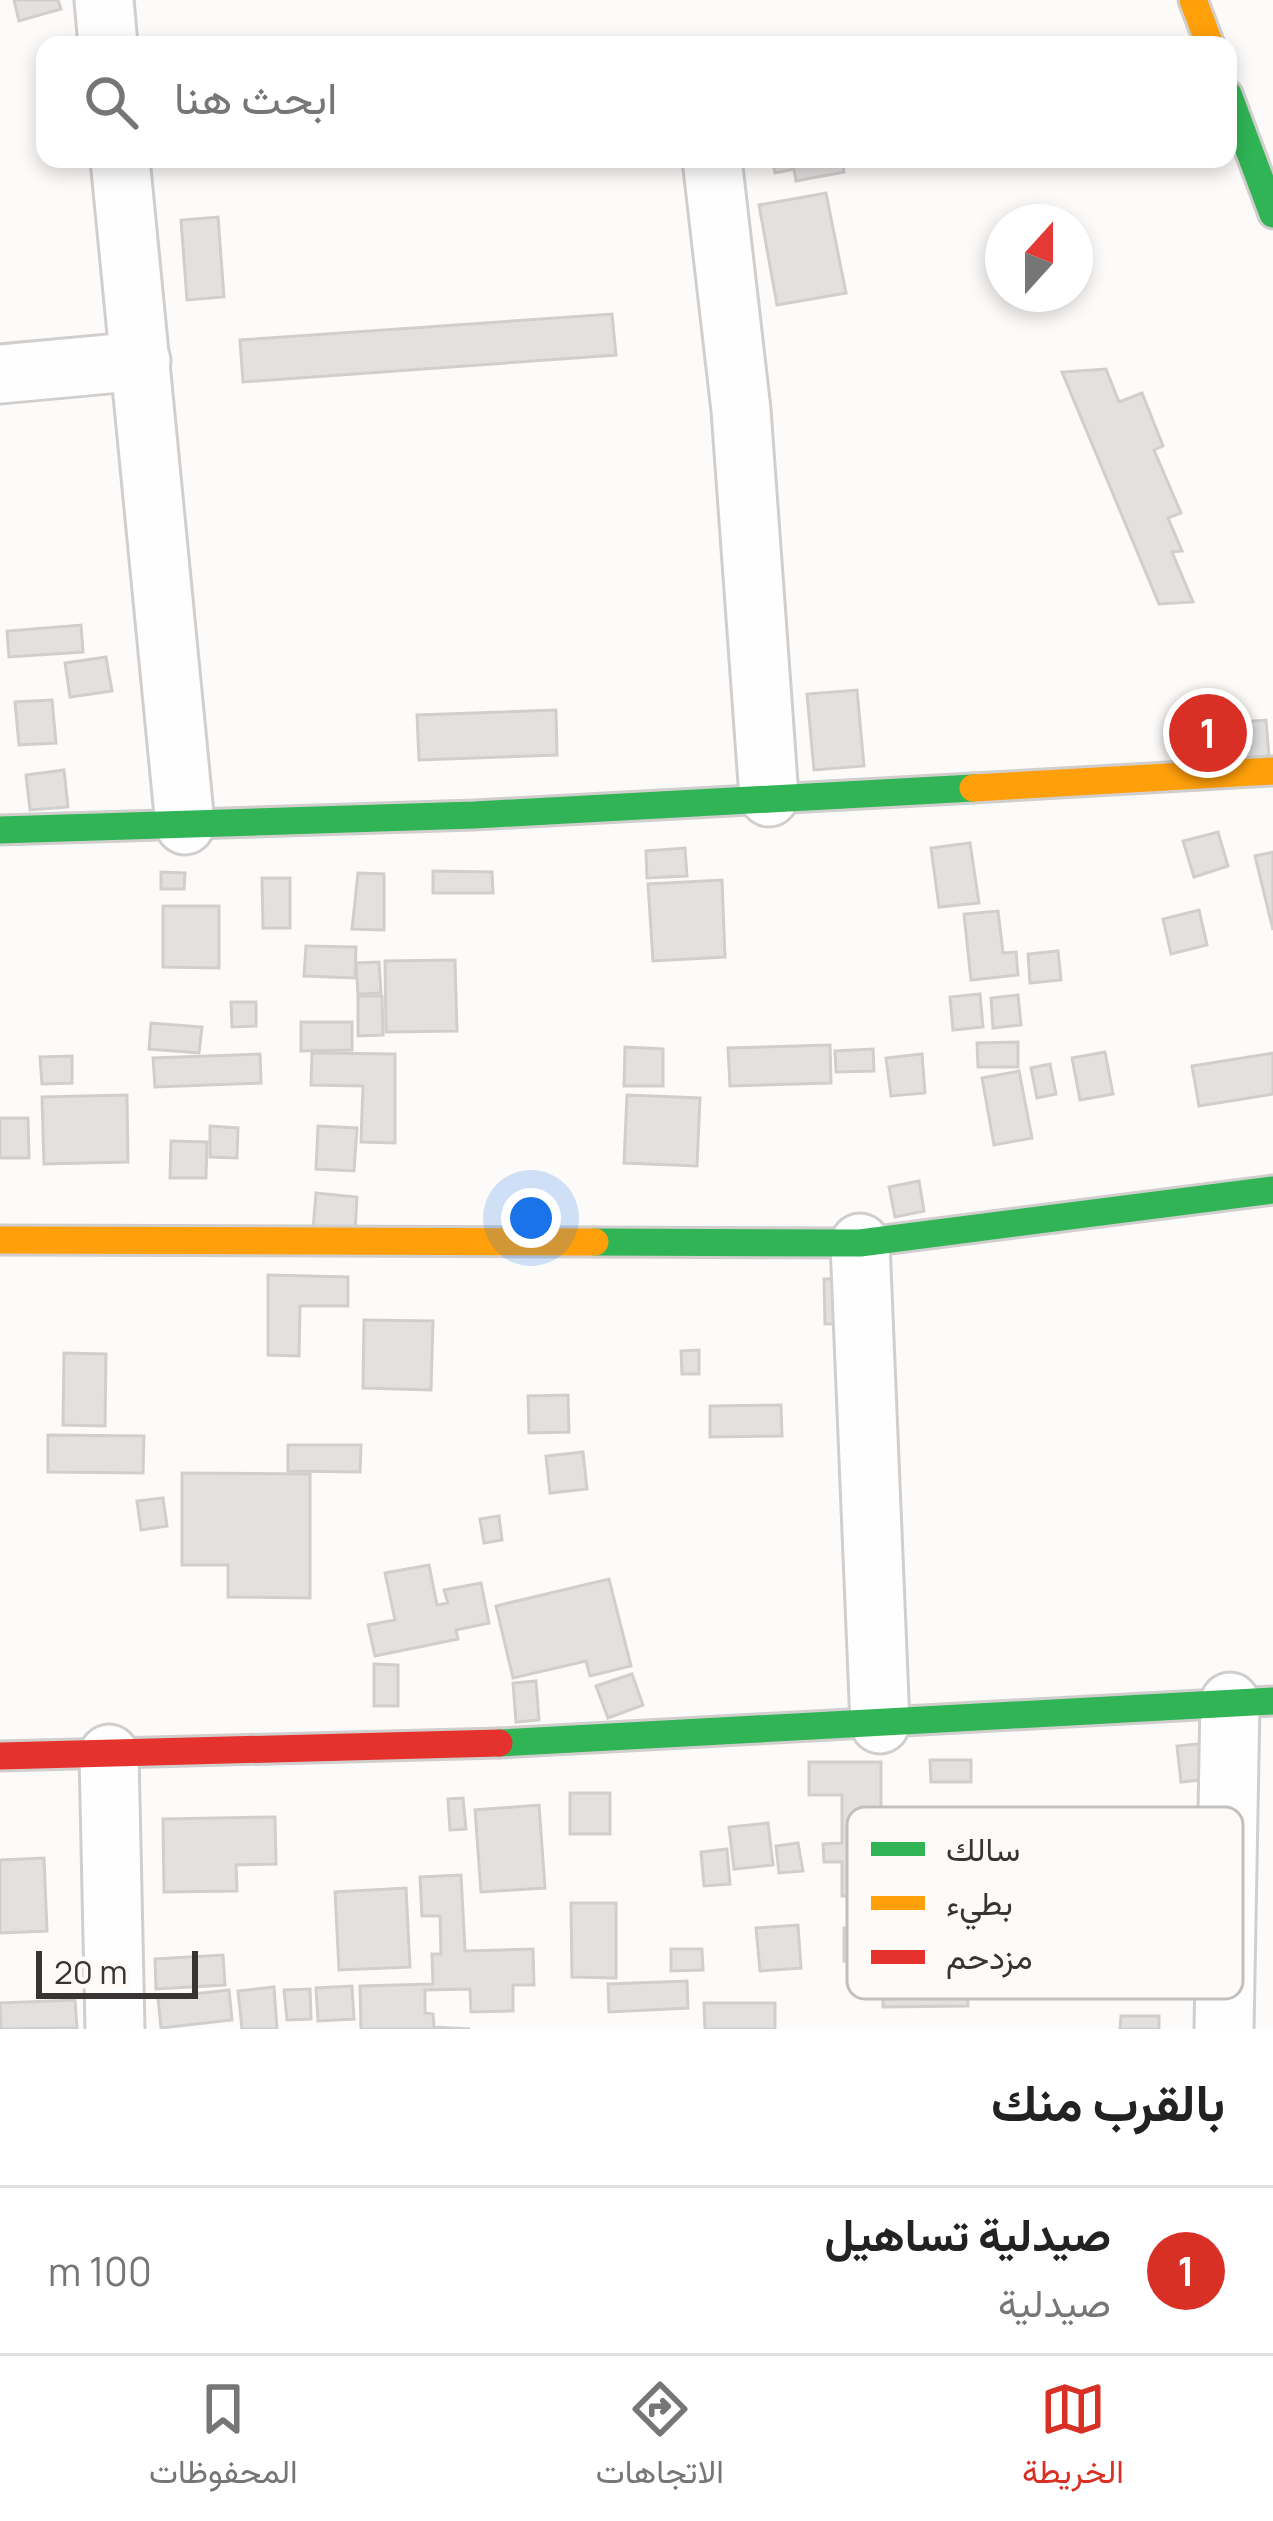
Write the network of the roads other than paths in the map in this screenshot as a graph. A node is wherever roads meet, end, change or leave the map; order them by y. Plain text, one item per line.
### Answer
1 (104, 0) edge
2 (1193, 0) edge
3 (107, 36) edge
4 (1207, 36) edge
5 (1237, 118) edge
6 (121, 168) edge
7 (713, 168) edge
8 (1273, 214) edge
9 (141, 361) junction
10 (0, 374) edge
11 (1273, 771) edge
12 (769, 797) junction
13 (185, 826) junction
14 (0, 830) edge
15 (1273, 1190) edge
16 (0, 1240) edge
17 (860, 1243) junction
18 (1251, 1702) edge
19 (880, 1724) junction
20 (109, 1754) junction
21 (0, 1756) edge
22 (1242, 1807) edge
23 (1226, 1999) edge
24 (115, 2029) edge
25 (1224, 2029) edge

1 - 3 street
2 - 4 main road
5 - 8 main road
6 - 9 street
7 - 12 street
9 - 10 street
9 - 13 street
11 - 12 main road
12 - 13 main road
13 - 14 main road
15 - 17 main road
16 - 17 main road
17 - 19 street
18 - 19 main road
18 - 22 street
19 - 20 main road
20 - 21 main road
20 - 24 street
23 - 25 street

